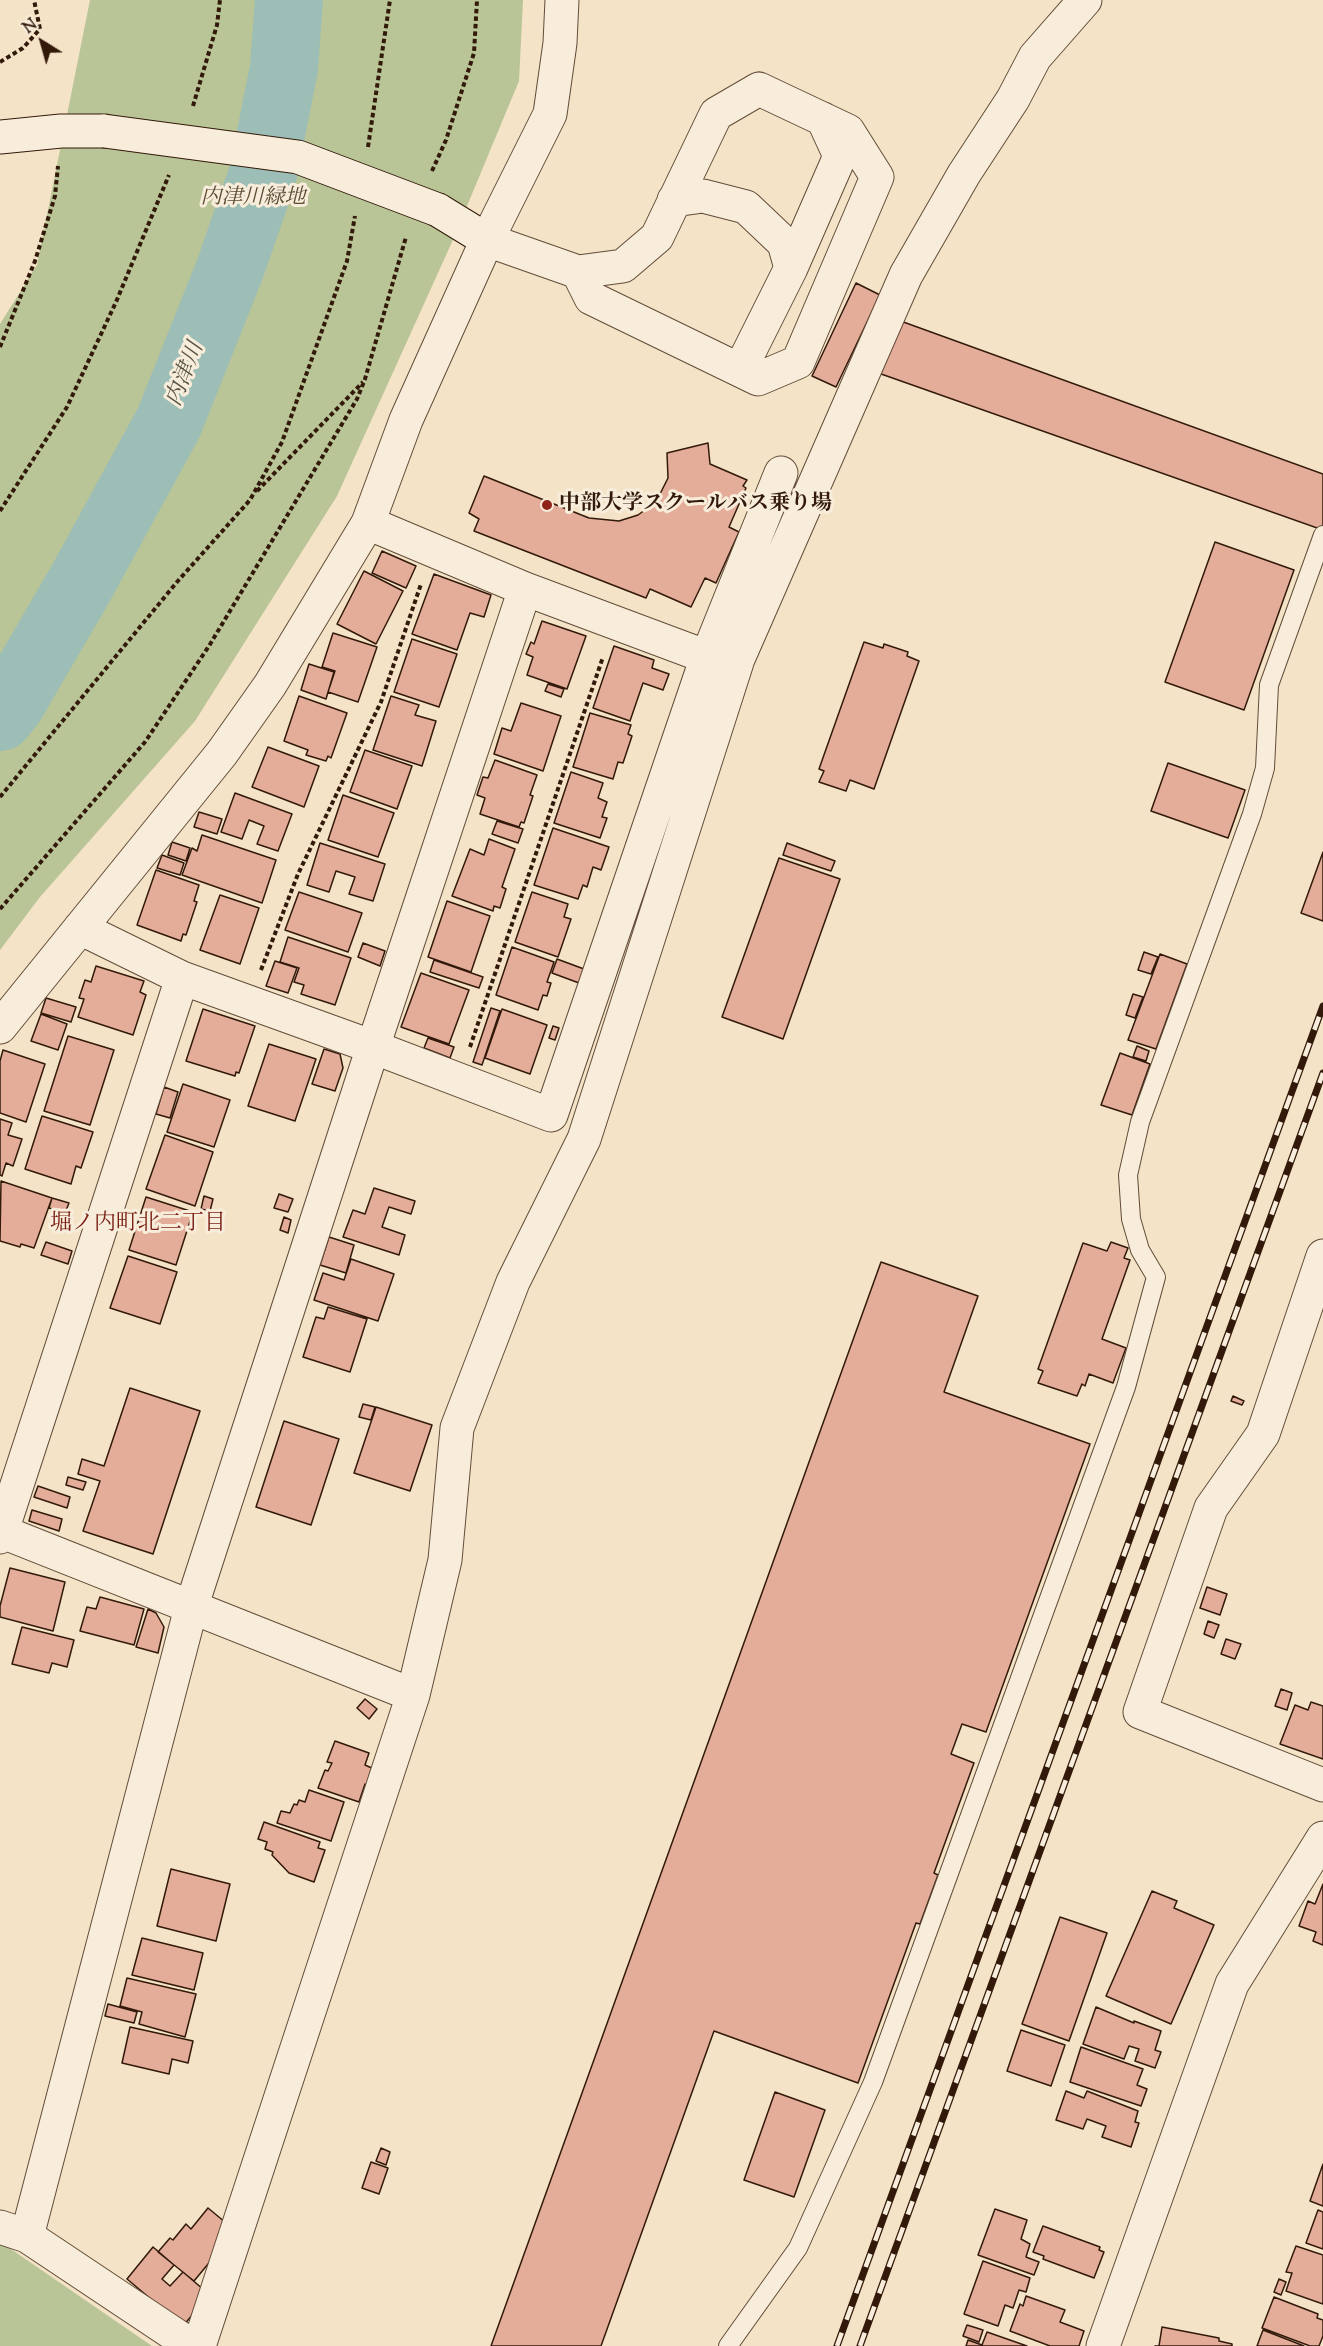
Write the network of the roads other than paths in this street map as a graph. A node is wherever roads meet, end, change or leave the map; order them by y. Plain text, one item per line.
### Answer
1 (562, 0) edge
2 (1085, 0) edge
3 (823, 119) junction
4 (0, 137) edge
5 (674, 200) junction
6 (487, 240) junction
7 (791, 268) junction
8 (578, 272) junction
9 (740, 370) junction
10 (781, 473) dead end
11 (368, 523) junction
12 (1323, 535) edge
13 (525, 589) junction
14 (707, 657) junction
15 (80, 928) junction
16 (182, 978) junction
17 (0, 1027) edge
18 (373, 1047) junction
19 (1323, 1256) edge
20 (0, 1533) edge
21 (191, 1608) junction
22 (413, 1695) junction
23 (1323, 1785) edge
24 (1323, 1838) edge
25 (14, 2231) edge
26 (192, 2346) edge
27 (199, 2346) edge
28 (728, 2346) edge
29 (1102, 2346) edge

1 - 6 street
2 - 22 street
3 - 5 street
3 - 7 street
3 - 9 street
4 - 6 street, bridge
5 - 7 street
5 - 8 street
6 - 8 street
6 - 11 street
7 - 9 street
8 - 9 street
10 - 14 street
11 - 13 street
11 - 15 street
12 - 28 lane
13 - 14 street
13 - 18 street
14 - 18 street
15 - 16 street
15 - 17 street
16 - 18 street
16 - 20 street
18 - 21 street
19 - 23 street
20 - 21 street
21 - 22 street
21 - 25 street
22 - 27 street
24 - 29 street
25 - 26 street

